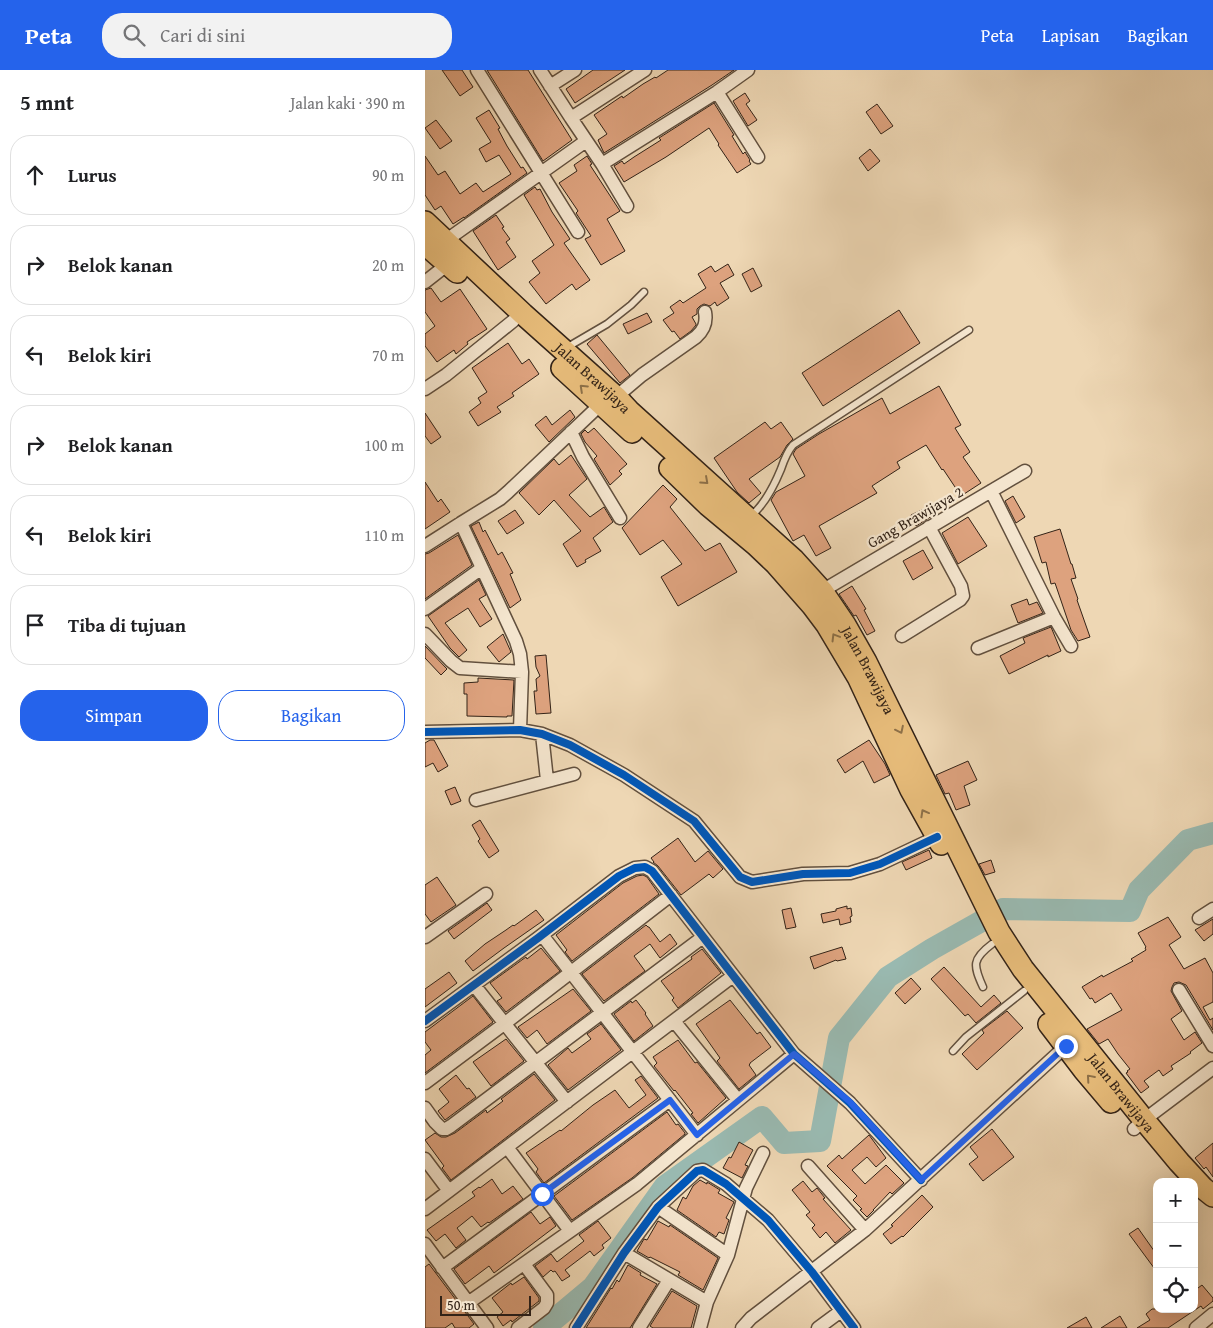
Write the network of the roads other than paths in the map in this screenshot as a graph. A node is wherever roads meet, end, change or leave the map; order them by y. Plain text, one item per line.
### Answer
1 (477, 70) edge
2 (540, 70) edge
3 (575, 70) edge
4 (645, 70) edge
5 (748, 70) edge
6 (550, 86) junction
7 (717, 92) junction
8 (571, 118) junction
9 (585, 141) junction
10 (758, 157) dead end
11 (602, 164) junction
12 (541, 172) junction
13 (627, 206) dead end
14 (425, 222) edge
15 (579, 232) dead end
16 (444, 254) edge
17 (425, 282) edge
18 (644, 292) dead end
19 (705, 312) dead end
20 (513, 322) junction
21 (969, 330) dead end
22 (563, 349) junction
23 (425, 390) edge
24 (616, 408) junction
25 (571, 432) junction
26 (1025, 471) dead end
27 (991, 491) junction
28 (620, 518) dead end
29 (747, 518) junction
30 (461, 523) junction
31 (929, 528) junction
32 (425, 546) edge
33 (482, 568) junction
34 (821, 590) junction
35 (425, 609) edge
36 (1054, 617) junction
37 (425, 634) edge
38 (902, 636) dead end
39 (1071, 646) dead end
40 (979, 648) dead end
41 (522, 672) junction
42 (520, 730) junction
43 (425, 732) edge
44 (542, 734) junction
45 (574, 774) dead end
46 (547, 780) junction
47 (476, 800) dead end
48 (937, 837) junction
49 (486, 894) dead end
50 (671, 895) junction
51 (975, 896) junction
52 (1213, 909) edge
53 (1199, 918) dead end
54 (426, 935) edge
55 (542, 935) junction
56 (703, 937) junction
57 (993, 937) junction
58 (571, 972) junction
59 (733, 976) junction
60 (474, 985) junction
61 (983, 987) dead end
62 (1179, 990) dead end
63 (1024, 991) junction
64 (603, 1013) junction
65 (425, 1020) edge
66 (674, 1021) junction
67 (504, 1024) junction
68 (1066, 1046) junction
69 (1213, 1046) edge
70 (953, 1051) dead end
71 (633, 1052) junction
72 (794, 1054) junction
73 (536, 1063) junction
74 (1213, 1068) edge
75 (425, 1083) edge
76 (670, 1100) junction
77 (738, 1100) junction
78 (567, 1102) junction
79 (425, 1108) edge
80 (1139, 1124) junction
81 (430, 1126) edge
82 (697, 1135) junction
83 (507, 1148) junction
84 (763, 1153) dead end
85 (425, 1158) edge
86 (808, 1166) dead end
87 (1175, 1178) edge
88 (921, 1180) junction
89 (449, 1191) junction
90 (542, 1194) junction
91 (1213, 1196) edge
92 (743, 1199) junction
93 (1198, 1200) edge
94 (658, 1207) junction
95 (425, 1209) edge
96 (1213, 1212) edge
97 (865, 1230) junction
98 (570, 1231) junction
99 (425, 1244) edge
100 (624, 1253) junction
101 (728, 1255) junction
102 (524, 1264) junction
103 (442, 1268) junction
104 (811, 1272) junction
105 (669, 1280) junction
106 (707, 1302) junction
107 (468, 1303) junction
108 (841, 1311) junction
109 (1213, 1314) edge
110 (755, 1323) edge
111 (641, 1327) edge
112 (487, 1328) edge
113 (518, 1328) edge
114 (576, 1328) edge
115 (700, 1328) edge
116 (742, 1328) edge
117 (819, 1328) edge
118 (854, 1328) edge
119 (1196, 1328) edge

1 - 12 street
2 - 6 street
3 - 6 street
4 - 8 street
5 - 7 street
6 - 8 street
7 - 10 street
7 - 11 street
8 - 9 street
9 - 11 street
9 - 12 street
11 - 13 street
12 - 15 street
12 - 16 street
14 - 16 highway, Jalan Brawijaya
16 - 17 street
16 - 20 highway, Jalan Brawijaya
16 - 22 highway, Jalan Brawijaya
18 - 22 lane
19 - 24 street
20 - 23 street
24 -> 20 highway, Jalan Brawijaya
21 - 29 lane
22 - 24 highway, Jalan Brawijaya
24 - 25 street
24 -> 29 highway, Jalan Brawijaya
48 -> 24 highway, Jalan Brawijaya
25 - 28 street
25 - 30 street
26 - 27 street, Gang Brawijaya 2
27 - 31 street, Gang Brawijaya 2
27 - 36 street
29 - 34 highway, Jalan Brawijaya
30 - 32 street
30 - 33 street
31 - 34 street, Gang Brawijaya 2
31 - 38 street
33 - 35 street
33 - 41 street
34 -> 51 highway, Jalan Brawijaya
36 - 39 street
36 - 40 street
37 - 41 street
41 - 42 street
42 - 43 street
42 - 44 street
44 - 46 street
44 - 48 street
45 - 46 street
46 - 47 street
48 - 51 highway, Jalan Brawijaya
49 - 54 street
50 - 55 street
50 - 56 street
50 - 58 street
51 - 57 highway, Jalan Brawijaya
52 - 53 street
55 - 58 street
55 - 60 street
56 - 59 street
56 - 64 street
57 - 61 lane
57 - 63 highway, Jalan Brawijaya
57 - 80 highway, Jalan Brawijaya
58 - 64 street
58 - 67 street
59 - 66 street
59 - 72 street
60 - 65 street
60 - 67 street
62 - 69 street
63 - 68 highway, Jalan Brawijaya
63 - 70 lane
64 - 71 street
64 - 73 street
66 - 71 street
66 - 77 street
67 - 73 street
67 - 75 street
80 -> 68 highway, Jalan Brawijaya
68 - 88 street
71 - 76 street
71 - 78 street
72 - 77 street
72 - 88 street
73 - 78 street
73 - 81 street
74 - 80 street
76 - 82 street
76 - 90 street
77 - 82 street
78 - 83 street
79 - 81 street
80 - 87 highway, Jalan Brawijaya
80 - 91 highway, Jalan Brawijaya
82 - 98 street
83 - 89 street
83 - 90 street
84 - 92 street
85 - 89 street
86 - 97 street
88 - 97 street
89 - 95 street
90 - 98 street
90 - 103 street
92 - 94 street
92 - 101 street
92 - 104 street
93 - 96 highway
94 - 100 street
94 - 101 street
97 - 104 street
98 - 102 street
99 - 103 street
100 - 105 street
100 - 114 street
101 - 106 street
102 - 107 street
102 - 113 street
103 - 107 street
104 - 108 street
104 - 110 street
105 - 106 street
105 - 111 street
106 - 115 street
107 - 112 street
108 - 117 street
108 - 118 street
109 - 119 street
110 - 116 street

